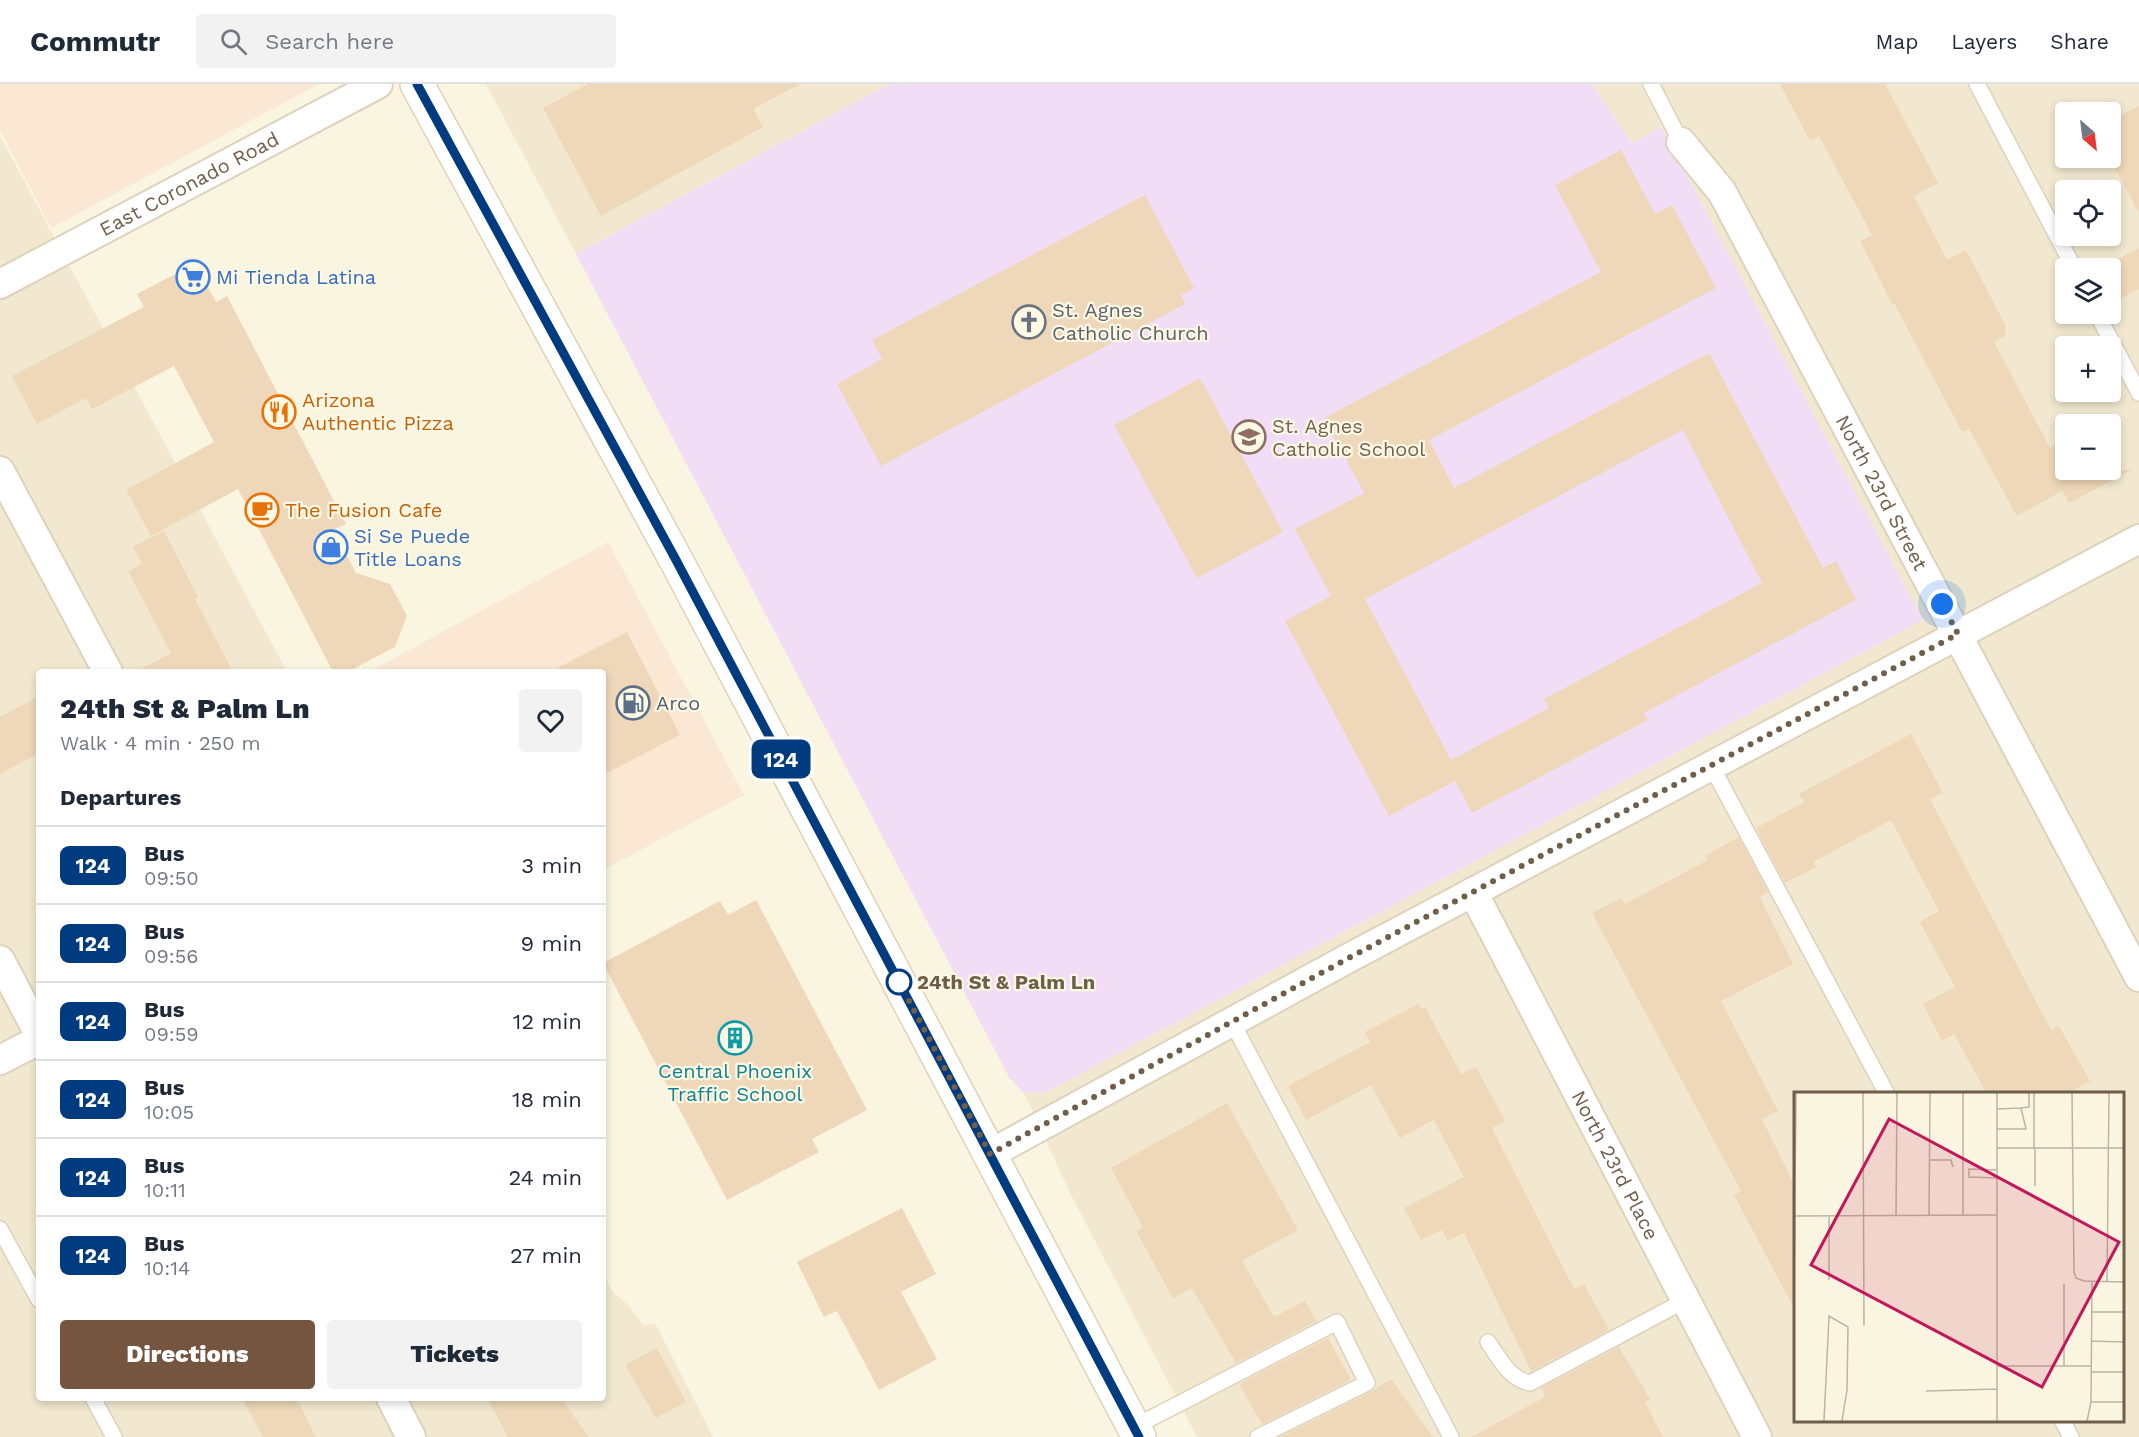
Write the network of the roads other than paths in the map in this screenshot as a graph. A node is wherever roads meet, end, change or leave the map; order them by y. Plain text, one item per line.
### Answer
1 (378, 84) edge
2 (417, 84) edge
3 (1651, 84) edge
4 (1977, 84) edge
5 (1681, 142) joint
6 (2069, 258) edge
7 (0, 284) edge
8 (2102, 324) edge
9 (2139, 393) edge
10 (0, 471) edge
11 (2139, 539) edge
12 (1958, 634) junction
13 (106, 669) edge
14 (1712, 767) junction
15 (1473, 892) junction
16 (0, 960) edge
17 (2139, 977) edge
18 (1232, 1022) junction
19 (36, 1028) edge
20 (36, 1042) edge
21 (0, 1060) edge
22 (1886, 1092) edge
23 (990, 1154) junction
24 (0, 1229) edge
25 (36, 1295) edge
26 (1686, 1300) junction
27 (1488, 1342) dead end
28 (95, 1401) edge
29 (393, 1401) edge
30 (2063, 1422) edge
31 (1136, 1432) edge
32 (114, 1437) edge
33 (411, 1437) edge
34 (1258, 1437) edge
35 (1451, 1437) edge
36 (1757, 1437) edge
37 (2071, 1437) edge

1 - 7 street, East Coronado Road
2 - 23 main road
3 - 5 lane
4 - 6 lane
5 - 12 street, North 23rd Street
8 - 9 lane
10 - 13 street
11 - 12 street
12 - 14 street
12 - 17 street, North 23rd Street
14 - 15 street
14 - 22 lane
15 - 18 street
15 - 26 street, North 23rd Place
16 - 19 street
18 - 23 street
18 - 35 lane
20 - 21 street
23 - 31 main road
24 - 25 lane
26 - 27 lane
26 - 36 street, North 23rd Place
28 - 32 lane
29 - 33 street
30 - 37 lane
31 - 34 lane

